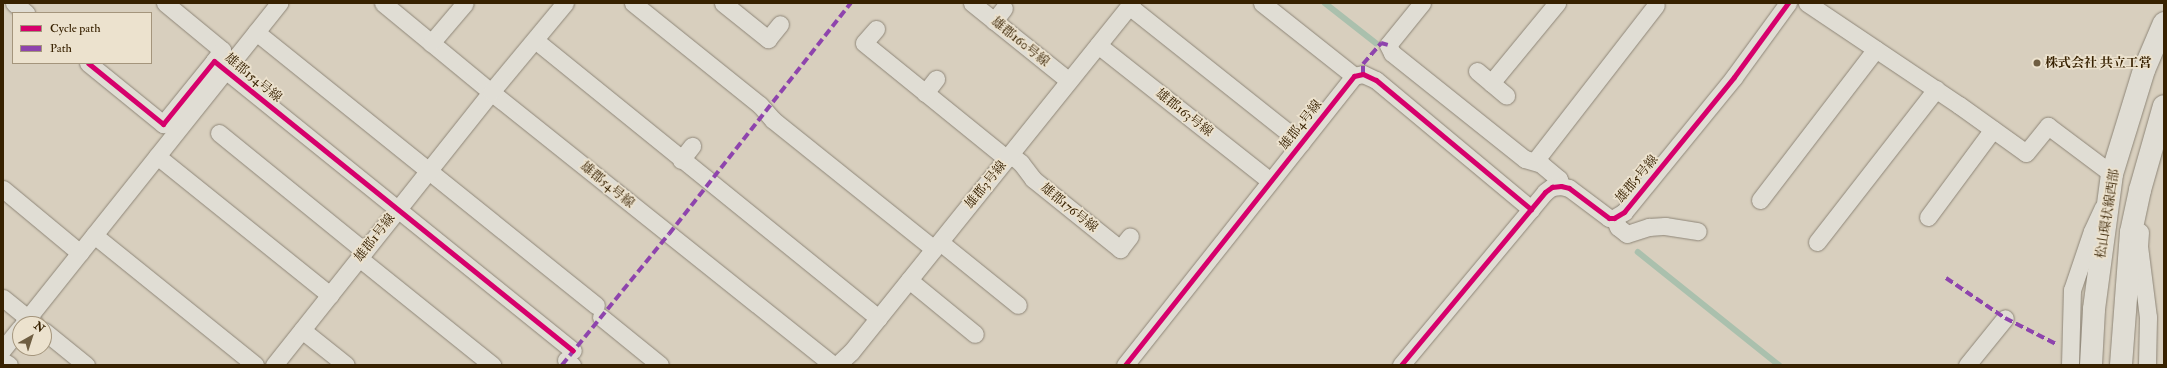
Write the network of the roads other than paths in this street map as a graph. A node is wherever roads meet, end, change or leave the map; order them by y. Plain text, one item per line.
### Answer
1 (14, 3) edge
2 (165, 3) edge
3 (279, 3) edge
4 (383, 3) edge
5 (465, 3) edge
6 (565, 3) edge
7 (634, 3) edge
8 (723, 3) edge
9 (972, 3) edge
10 (1262, 3) edge
11 (1422, 3) edge
12 (1557, 3) edge
13 (1788, 3) edge
14 (1807, 3) edge
15 (1656, 5) dead end
16 (1126, 6) edge
17 (25, 12) edge
18 (2164, 23) edge
19 (780, 24) dead end
20 (876, 29) dead end
21 (256, 32) junction
22 (534, 40) junction
23 (431, 43) junction
24 (1098, 45) junction
25 (1876, 49) junction
26 (89, 64) edge
27 (220, 65) junction
28 (1477, 71) dead end
29 (1354, 76) junction
30 (936, 79) dead end
31 (1069, 82) junction
32 (1491, 82) junction
33 (1936, 89) junction
34 (491, 92) junction
35 (925, 92) junction
36 (1506, 95) dead end
37 (2164, 106) edge
38 (1993, 129) junction
39 (219, 133) dead end
40 (1301, 142) junction
41 (692, 146) dead end
42 (157, 156) junction
43 (1008, 157) junction
44 (681, 160) junction
45 (1535, 161) junction
46 (428, 172) junction
47 (1270, 181) junction
48 (2111, 184) junction
49 (1561, 186) junction
50 (3, 189) edge
51 (2140, 190) junction
52 (1760, 200) dead end
53 (1531, 209) junction
54 (398, 210) junction
55 (1928, 217) dead end
56 (1614, 218) junction
57 (1698, 231) dead end
58 (94, 235) junction
59 (1130, 236) dead end
60 (1817, 242) dead end
61 (937, 245) junction
62 (80, 252) junction
63 (362, 255) junction
64 (909, 280) junction
65 (330, 295) junction
66 (3, 298) edge
67 (1018, 305) dead end
68 (20, 316) edge
69 (31, 316) edge
70 (878, 318) junction
71 (2005, 318) dead end
72 (302, 330) junction
73 (975, 334) dead end
74 (52, 337) edge
75 (12, 339) edge
76 (3, 349) edge
77 (570, 359) edge
78 (3, 361) edge
79 (8, 365) edge
80 (86, 365) edge
81 (255, 365) edge
82 (274, 365) edge
83 (346, 365) edge
84 (492, 365) edge
85 (660, 365) edge
86 (833, 365) edge
87 (837, 365) edge
88 (1124, 365) edge
89 (1401, 365) edge
90 (1968, 365) edge
91 (2070, 365) edge
92 (2091, 365) edge
93 (2121, 365) edge
94 (2147, 365) edge

1 - 17 street
2 - 27 street
3 - 21 street
4 - 23 street, 雄郡54号線
5 - 23 street
6 - 22 street, 雄郡1号線
7 - 61 street
8 - 19 street
9 - 31 street, 雄郡160号線
10 - 29 street
11 - 45 street
12 - 32 street
13 - 56 street, 雄郡5号線
14 - 25 street
15 - 45 street
16 - 24 street, 雄郡3号線
16 - 40 street
18 - 48 street, 松山環状線西部
20 - 35 street
21 - 27 street
21 - 46 street
22 - 34 street, 雄郡1号線
22 - 44 street
23 - 34 street, 雄郡54号線
24 - 31 street, 雄郡3号線
24 - 47 street, 雄郡163号線
25 - 33 street
25 - 52 street
26 - 27 street, 雄郡154号線
27 - 42 street
27 - 54 street, 雄郡154号線
28 - 32 street
29 - 40 street, 雄郡4号線
29 - 53 street
30 - 35 street
31 - 43 street, 雄郡3号線
32 - 36 street
33 - 38 street
33 - 60 street
34 - 46 street, 雄郡1号線
34 - 86 street, 雄郡54号線
35 - 43 street
37 - 51 street, 松山環状線西部
38 - 48 street
38 - 55 street
39 - 63 street
40 - 47 street, 雄郡4号線
41 - 44 street
42 - 58 street
42 - 65 street
43 - 59 street, 雄郡176号線
43 - 61 street, 雄郡3号線
44 - 70 street
45 - 49 street
46 - 54 street, 雄郡1号線
46 - 85 street
47 - 88 street, 雄郡4号線
48 - 91 street
48 - 92 street, 松山環状線西部
49 - 53 street
49 - 56 street, 雄郡5号線
50 - 62 street
51 - 93 street, 松山環状線西部
51 - 94 street
53 - 89 street
54 - 63 street, 雄郡1号線
54 - 77 street, 雄郡154号線
56 - 57 street
58 - 62 street
58 - 81 street
61 - 64 street, 雄郡3号線
61 - 67 street
62 - 69 street
63 - 65 street, 雄郡1号線
63 - 84 street
64 - 70 street, 雄郡3号線
64 - 73 street
65 - 72 street, 雄郡1号線
66 - 68 street
70 - 87 street, 雄郡3号線
71 - 90 street
72 - 82 street, 雄郡1号線
72 - 83 street
74 - 80 street
75 - 76 street
78 - 79 street

